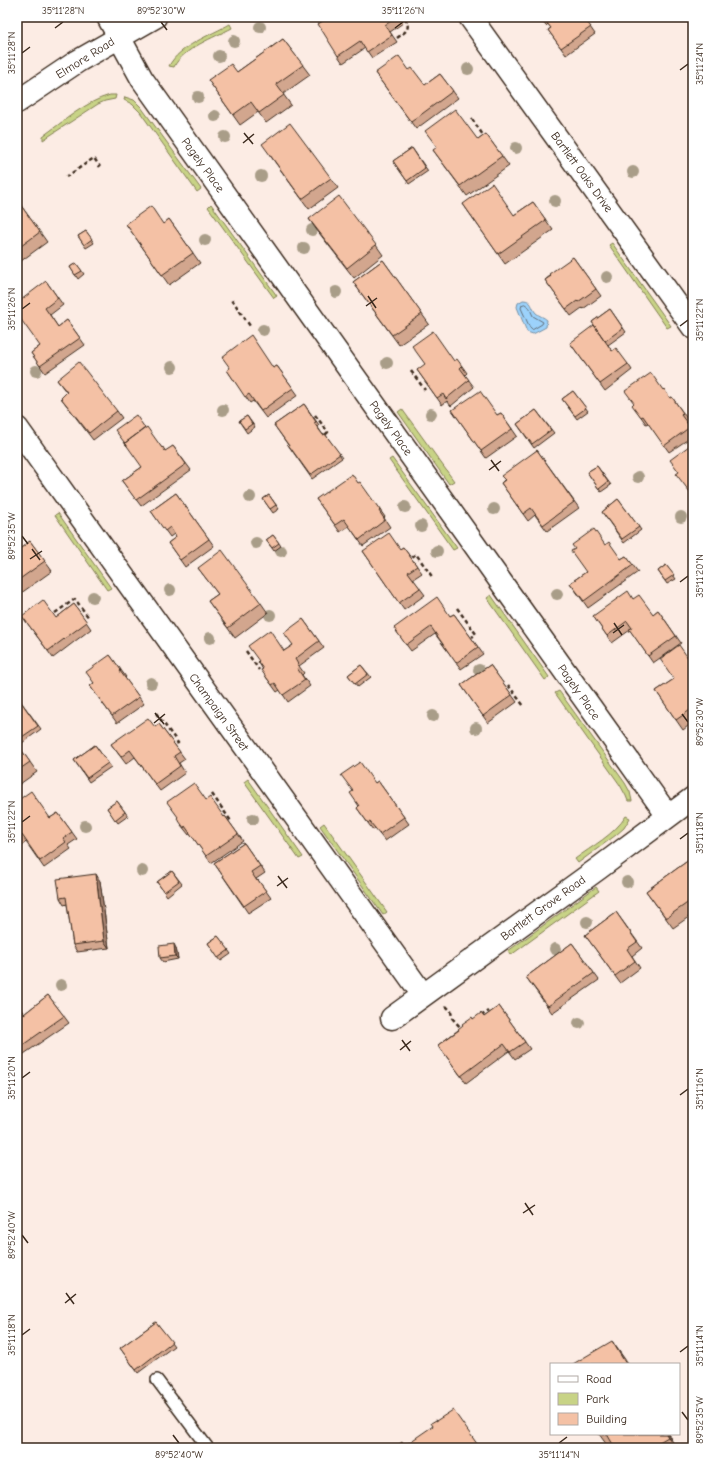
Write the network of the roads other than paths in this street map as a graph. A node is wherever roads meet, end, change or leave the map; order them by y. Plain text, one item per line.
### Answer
1 (108, 17) edge
2 (155, 17) edge
3 (470, 17) edge
4 (119, 38) junction
5 (17, 102) edge
6 (693, 327) edge
7 (17, 428) edge
8 (693, 798) edge
9 (668, 816) junction
10 (423, 995) junction
11 (392, 1018) dead end
12 (157, 1380) dead end
13 (208, 1448) edge

1 - 4 street, Pagely Place
2 - 4 street, Elmore Road
3 - 6 street, Bartlett Oaks Drive
4 - 5 street, Elmore Road
4 - 9 street, Pagely Place
7 - 10 street, Champaign Street
8 - 9 street, Bartlett Grove Road
9 - 10 street, Bartlett Grove Road
10 - 11 street, Bartlett Grove Road
12 - 13 lane

